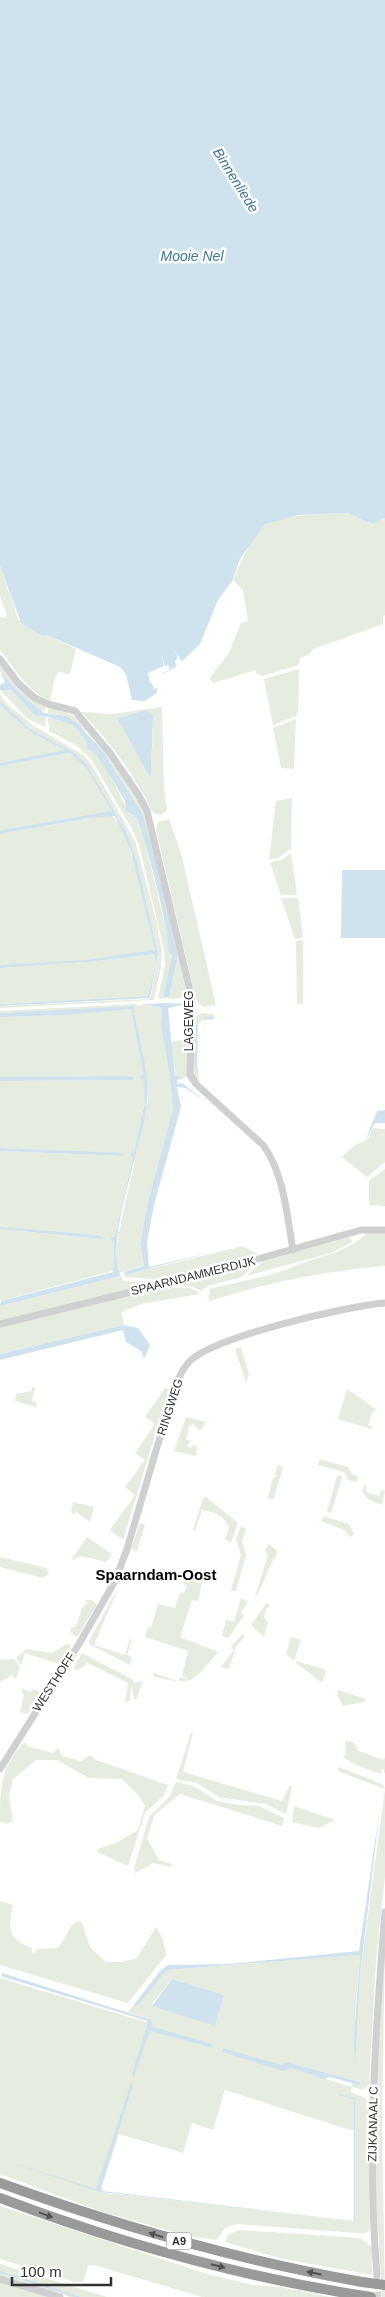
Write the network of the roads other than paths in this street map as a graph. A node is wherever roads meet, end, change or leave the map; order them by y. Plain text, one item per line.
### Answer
1 (0, 659) edge
2 (385, 1230) edge
3 (293, 1250) junction
4 (385, 1303) edge
5 (0, 1324) edge
6 (79, 1644) joint
7 (0, 1769) edge
8 (385, 1912) edge
9 (0, 2183) edge
10 (0, 2198) edge
11 (377, 2276) tunnel mouth
12 (0, 2278) edge
13 (385, 2285) edge
14 (367, 2296) edge
15 (60, 2297) edge

1 - 3 street, LAGEWEG
2 - 3 street, SPAARNDAMMERDIJK
3 - 5 street, SPAARNDAMMERDIJK
4 - 6 street, RINGWEG
6 - 7 street, WESTHOFF
8 - 11 street, ZIJKANAAL C
13 -> 9 highway, A9, bridge
10 -> 14 highway, A9
12 - 15 street

